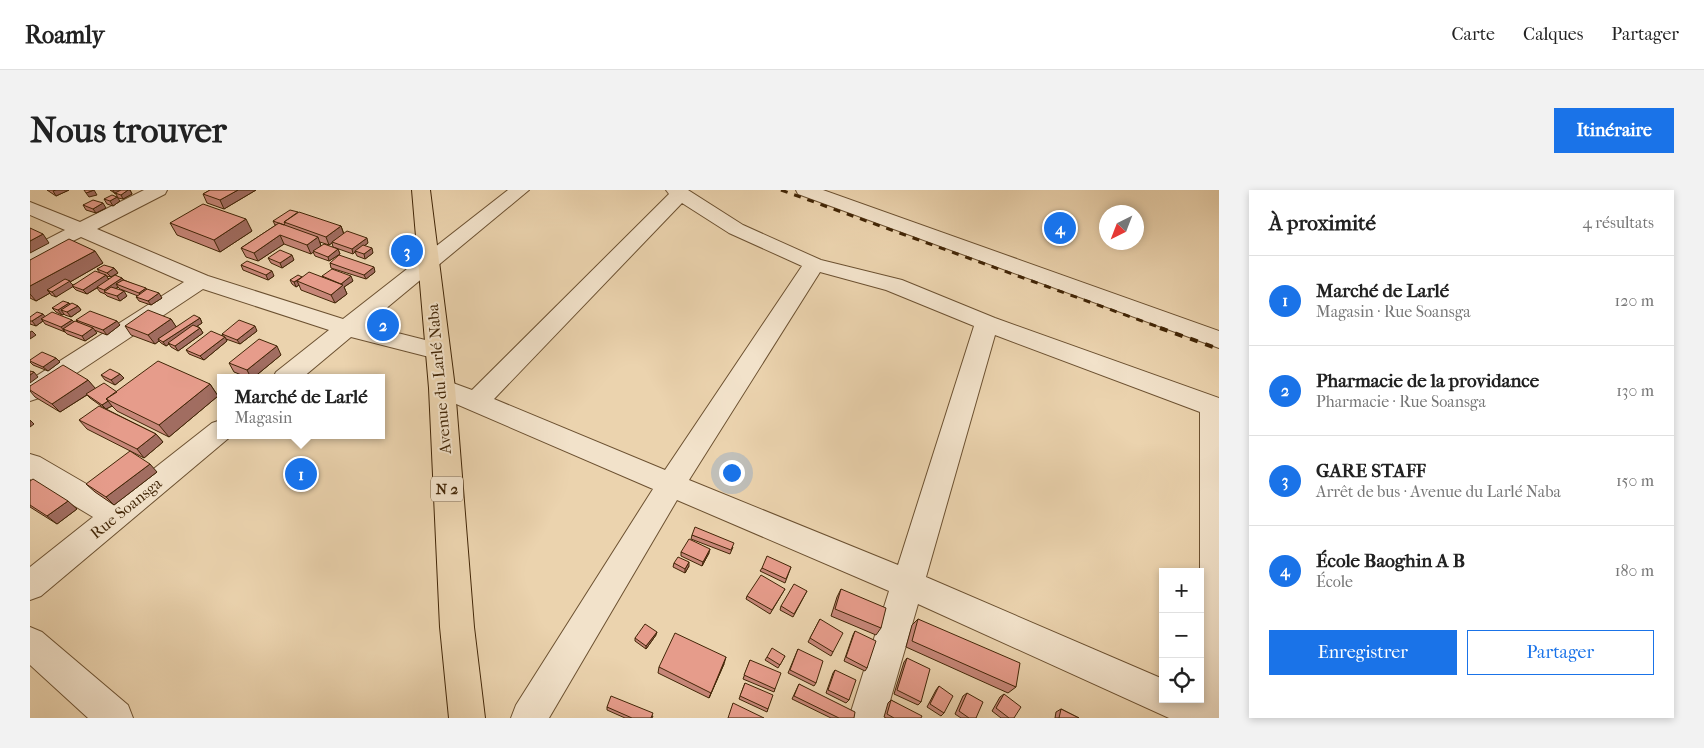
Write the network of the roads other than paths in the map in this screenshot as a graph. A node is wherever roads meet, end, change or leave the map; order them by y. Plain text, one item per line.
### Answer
1 (158, 190) edge
2 (421, 190) edge
3 (520, 190) edge
4 (805, 190) edge
5 (677, 192) edge
6 (30, 208) edge
7 (80, 229) junction
8 (30, 256) edge
9 (429, 260) junction
10 (814, 264) junction
11 (200, 281) junction
12 (987, 323) junction
13 (346, 328) junction
14 (1219, 340) edge
15 (437, 351) junction
16 (290, 374) edge
17 (442, 388) junction
18 (30, 392) edge
19 (476, 402) junction
20 (1216, 408) edge
21 (217, 433) edge
22 (30, 465) edge
23 (671, 484) junction
24 (116, 516) junction
25 (907, 584) junction
26 (30, 586) edge
27 (30, 642) edge
28 (1159, 695) edge
29 (1177, 703) edge
30 (115, 718) edge
31 (467, 718) edge
32 (529, 718) edge
33 (867, 718) edge
34 (1210, 718) edge
35 (1217, 718) edge

1 - 7 street
2 - 9 main road, Avenue du Larlé Naba / N 2
3 - 9 street
4 - 14 street
5 - 10 street
5 - 19 street
6 - 7 street
7 - 8 street
7 - 11 street
9 - 13 street
9 - 15 main road, Avenue du Larlé Naba / N 2
10 - 12 street
10 - 23 street
11 - 13 street
11 - 18 street
12 - 20 street
12 - 25 street
13 - 15 street
13 - 16 street
15 - 17 main road, Avenue du Larlé Naba / N 2
17 - 19 street
17 - 31 main road, Avenue du Larlé Naba / N 2
19 - 23 street
20 - 35 street
21 - 24 street, Rue Soansga
22 - 24 street
23 - 25 street
23 - 32 street
24 - 26 street, Rue Soansga
25 - 28 street
25 - 33 street
27 - 30 street
29 - 34 street

